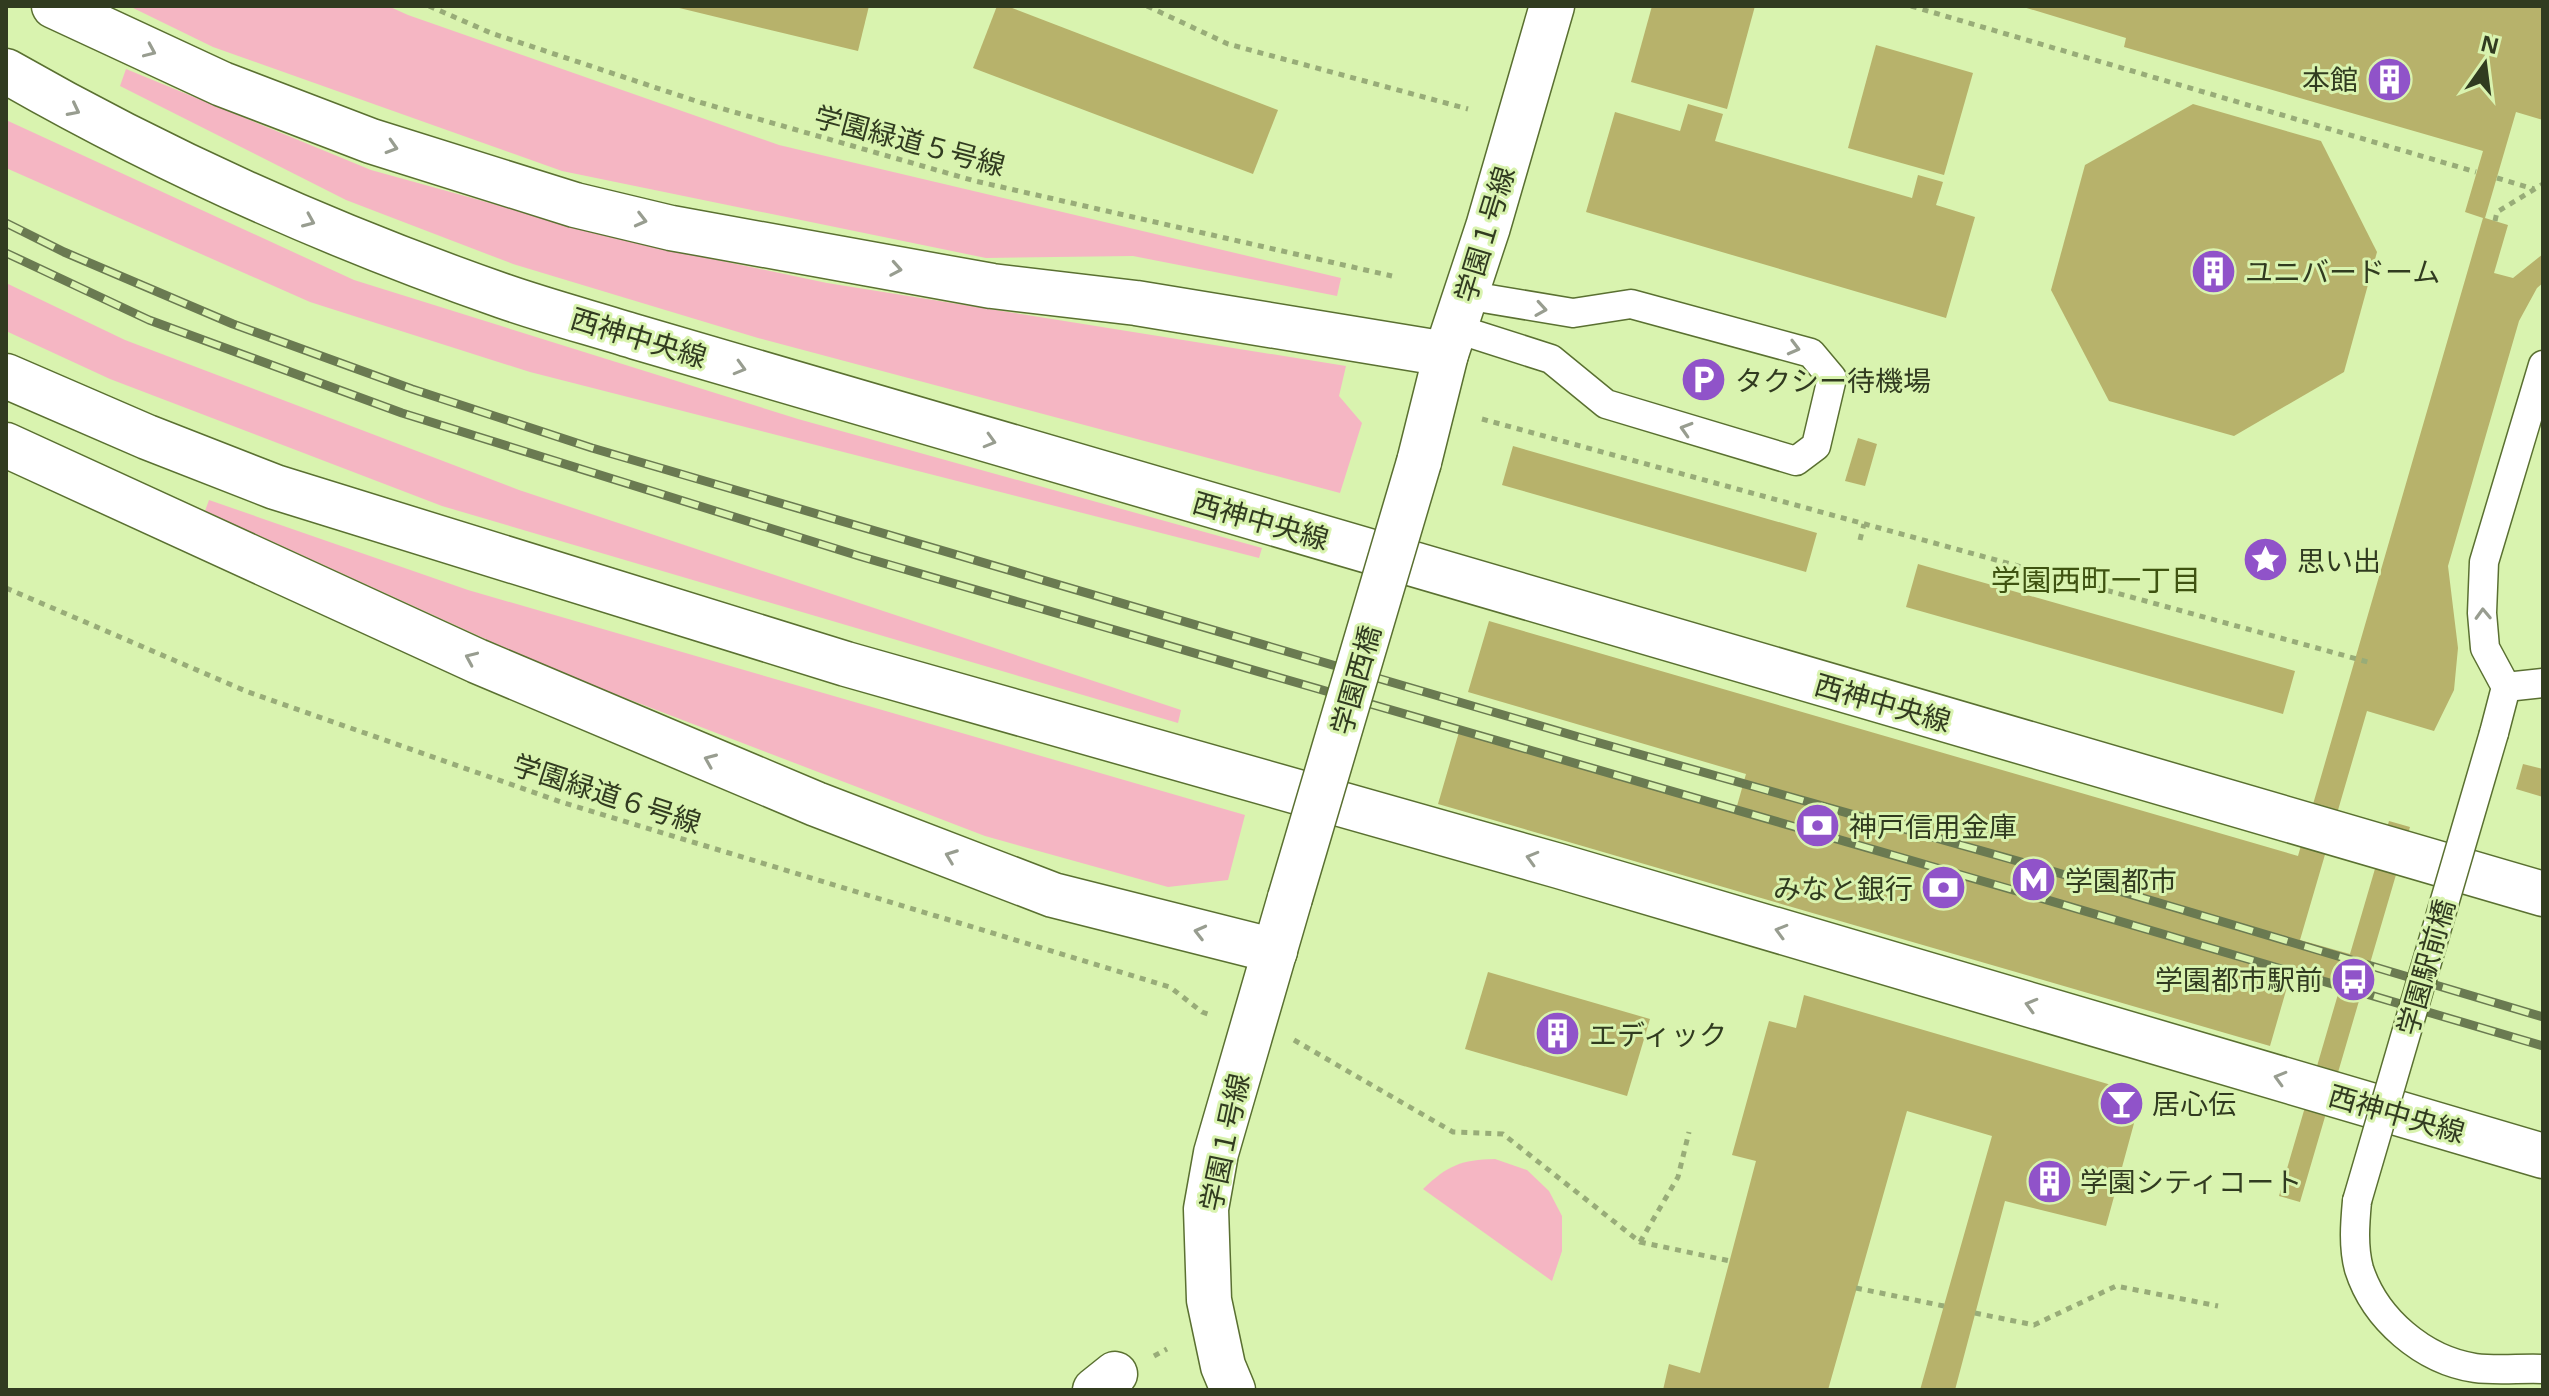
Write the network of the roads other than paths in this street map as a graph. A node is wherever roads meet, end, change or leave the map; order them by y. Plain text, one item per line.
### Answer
1 (54, 6) edge
2 (1552, 6) edge
3 (6, 71) edge
4 (1455, 326) junction
5 (2543, 365) edge
6 (6, 376) edge
7 (6, 445) edge
8 (1419, 462) joint
9 (2543, 683) edge
10 (2506, 687) junction
11 (2543, 894) edge
12 (1290, 898) joint
13 (1275, 951) junction
14 (2543, 1156) edge
15 (2543, 1369) edge
16 (1233, 1390) edge

1 -> 4 street
2 - 4 street, 学園１号線
3 -> 11 street, 西神中央線
4 -> 4 lane
4 - 8 street, 学園１号線
10 -> 5 lane
14 -> 6 street, 西神中央線
13 -> 7 street
8 - 12 street, 学園西橋, bridge
9 - 10 lane
10 - 15 lane, 学園駅前橋, bridge
12 - 13 street, 学園１号線
13 - 16 street, 学園１号線

